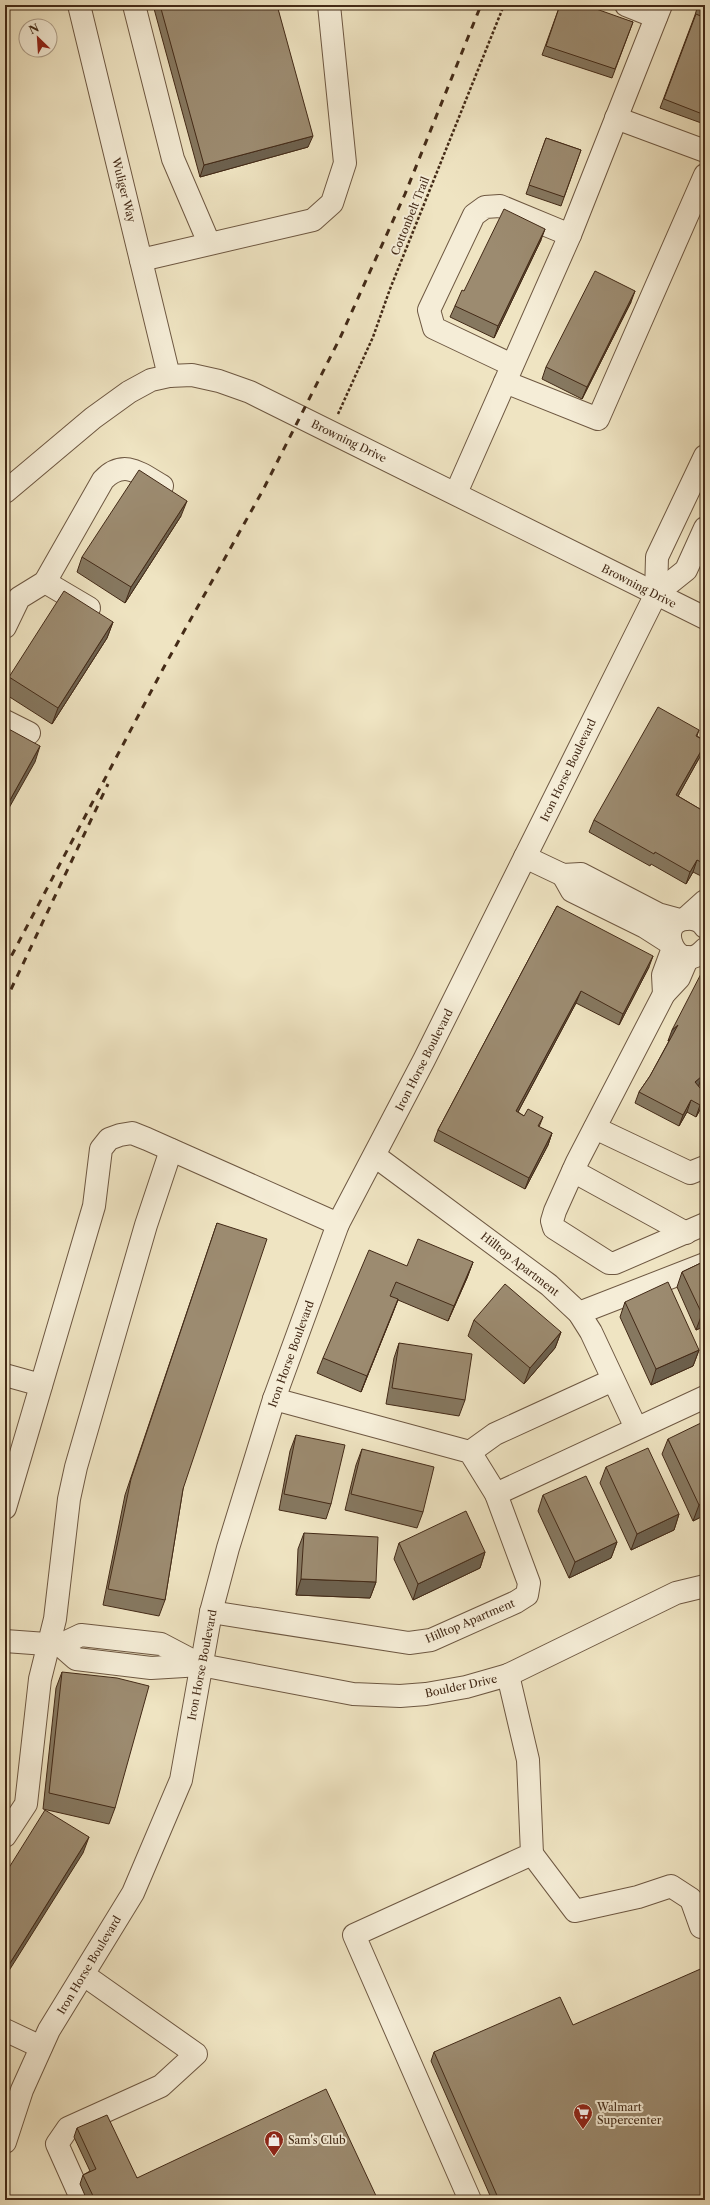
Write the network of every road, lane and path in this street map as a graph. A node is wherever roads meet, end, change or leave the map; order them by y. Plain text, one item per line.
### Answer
1 (79, 5) edge
2 (134, 5) edge
3 (329, 5) edge
4 (504, 5) edge
5 (626, 5) edge
6 (658, 11) edge
7 (616, 118) junction
8 (705, 151) edge
9 (705, 175) edge
10 (570, 235) junction
11 (210, 243) junction
12 (141, 260) junction
13 (509, 374) junction
14 (169, 376) junction
15 (330, 432) junction
16 (705, 456) edge
17 (162, 486) edge
18 (5, 492) edge
19 (456, 493) junction
20 (705, 528) edge
21 (45, 582) junction
22 (12, 594) edge
23 (656, 594) junction
24 (90, 608) edge
25 (705, 618) edge
26 (5, 627) edge
27 (5, 721) edge
28 (30, 733) dead end
29 (525, 857) junction
30 (563, 875) junction
31 (705, 901) edge
32 (682, 919) junction
33 (705, 927) edge
34 (689, 952) edge
35 (595, 1128) junction
36 (171, 1150) junction
37 (375, 1156) junction
38 (705, 1167) edge
39 (573, 1171) junction
40 (338, 1224) junction
41 (695, 1228) edge
42 (705, 1264) edge
43 (579, 1313) junction
44 (5, 1375) edge
45 (613, 1380) junction
46 (41, 1385) junction
47 (705, 1397) edge
48 (274, 1399) junction
49 (636, 1428) junction
50 (470, 1452) junction
51 (496, 1494) junction
52 (5, 1508) edge
53 (705, 1586) edge
54 (211, 1612) junction
55 (5, 1641) edge
56 (54, 1645) junction
57 (5, 1665) edge
58 (9, 1665) dead end
59 (201, 1665) junction
60 (508, 1675) junction
61 (5, 1836) edge
62 (532, 1854) junction
63 (701, 1927) dead end
64 (84, 1975) junction
65 (5, 2030) edge
66 (41, 2047) junction
67 (5, 2142) edge
68 (82, 2200) edge
69 (470, 2200) edge

1 - 12 street, Wuliger Way
2 - 11 street
3 - 11 street
4 - 15 path, Cottonbelt Trail
5 - 6 street
6 - 7 street
7 - 8 street
7 - 10 street
9 - 13 street
10 - 13 street
10 - 13 street
11 - 12 street
12 - 14 street, Wuliger Way
13 - 19 street
14 - 15 street, Browning Drive
14 - 18 street, Browning Drive
15 - 19 street, Browning Drive
16 - 23 street, Iron Horse Boulevard
17 - 21 street
19 - 23 street, Browning Drive
20 - 23 street, Iron Horse Boulevard
21 - 22 street
21 - 24 street
22 - 26 street
23 - 25 street, Browning Drive
23 - 29 street, Iron Horse Boulevard
27 - 28 street
29 - 30 street
29 - 37 street, Iron Horse Boulevard
30 - 32 street
30 - 34 street
31 - 32 street
32 - 33 street
32 - 34 street
34 - 35 street
35 - 38 street
35 - 39 street
36 - 40 street
36 - 46 street
36 - 56 street
37 - 40 street, Iron Horse Boulevard
37 - 43 street, Hilltop Apartment
39 - 41 street
39 - 41 street
40 - 48 street, Iron Horse Boulevard
42 - 43 street
43 - 45 street, Hilltop Apartment
44 - 46 street
45 - 49 street, Hilltop Apartment
45 - 50 street
46 - 52 street
47 - 49 street
48 - 50 street
48 - 54 street, Iron Horse Boulevard
49 - 51 street
50 - 51 street, Hilltop Apartment
51 - 54 street, Hilltop Apartment
53 - 60 street, Boulder Drive
54 - 59 street, Iron Horse Boulevard
55 - 56 street
56 - 59 street, Boulder Drive
56 - 61 street
57 - 58 path
59 - 60 street, Boulder Drive
59 - 64 street, Iron Horse Boulevard
60 - 62 street
62 - 63 street
62 - 69 street
64 - 66 street, Iron Horse Boulevard
64 - 68 street
65 - 66 street
66 - 67 street, Iron Horse Boulevard

